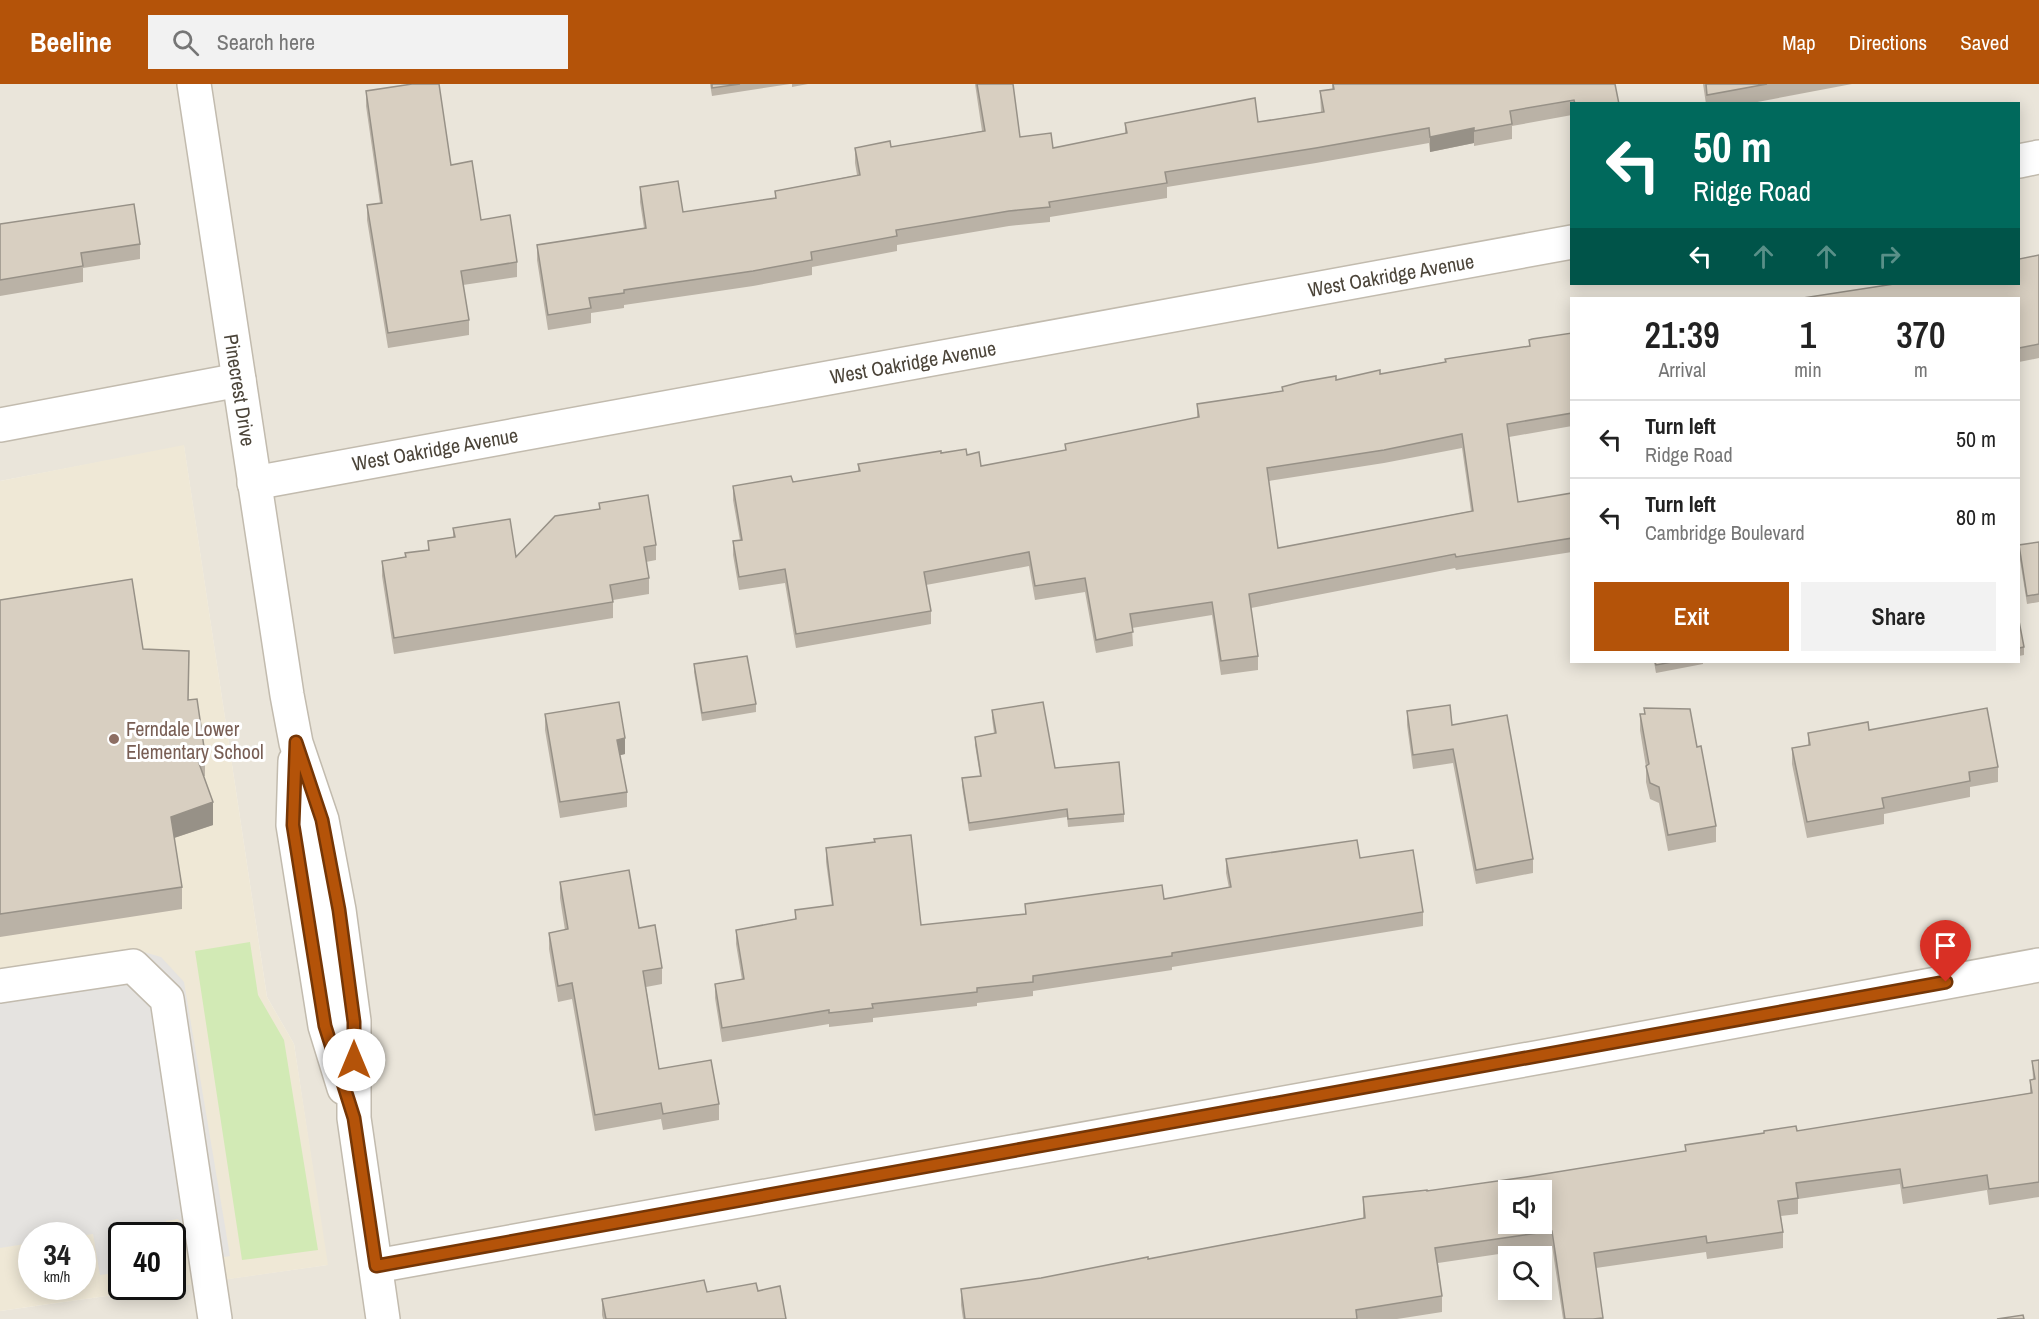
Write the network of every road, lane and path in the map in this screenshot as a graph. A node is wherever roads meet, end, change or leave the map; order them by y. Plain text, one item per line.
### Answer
1 (194, 84) edge
2 (2039, 157) edge
3 (2020, 160) edge
4 (1570, 242) edge
5 (239, 380) junction
6 (0, 425) edge
7 (254, 483) junction
8 (2039, 965) edge
9 (0, 986) edge
10 (376, 1266) junction
11 (215, 1319) edge
12 (383, 1319) edge

1 - 5 street, Pinecrest Drive
2 - 3 street
4 - 7 street, West Oakridge Avenue
5 - 6 street
5 - 7 street, Pinecrest Drive
7 - 10 street, Pinecrest Drive
8 - 10 street
9 - 11 street
10 - 12 street, Pinecrest Drive

